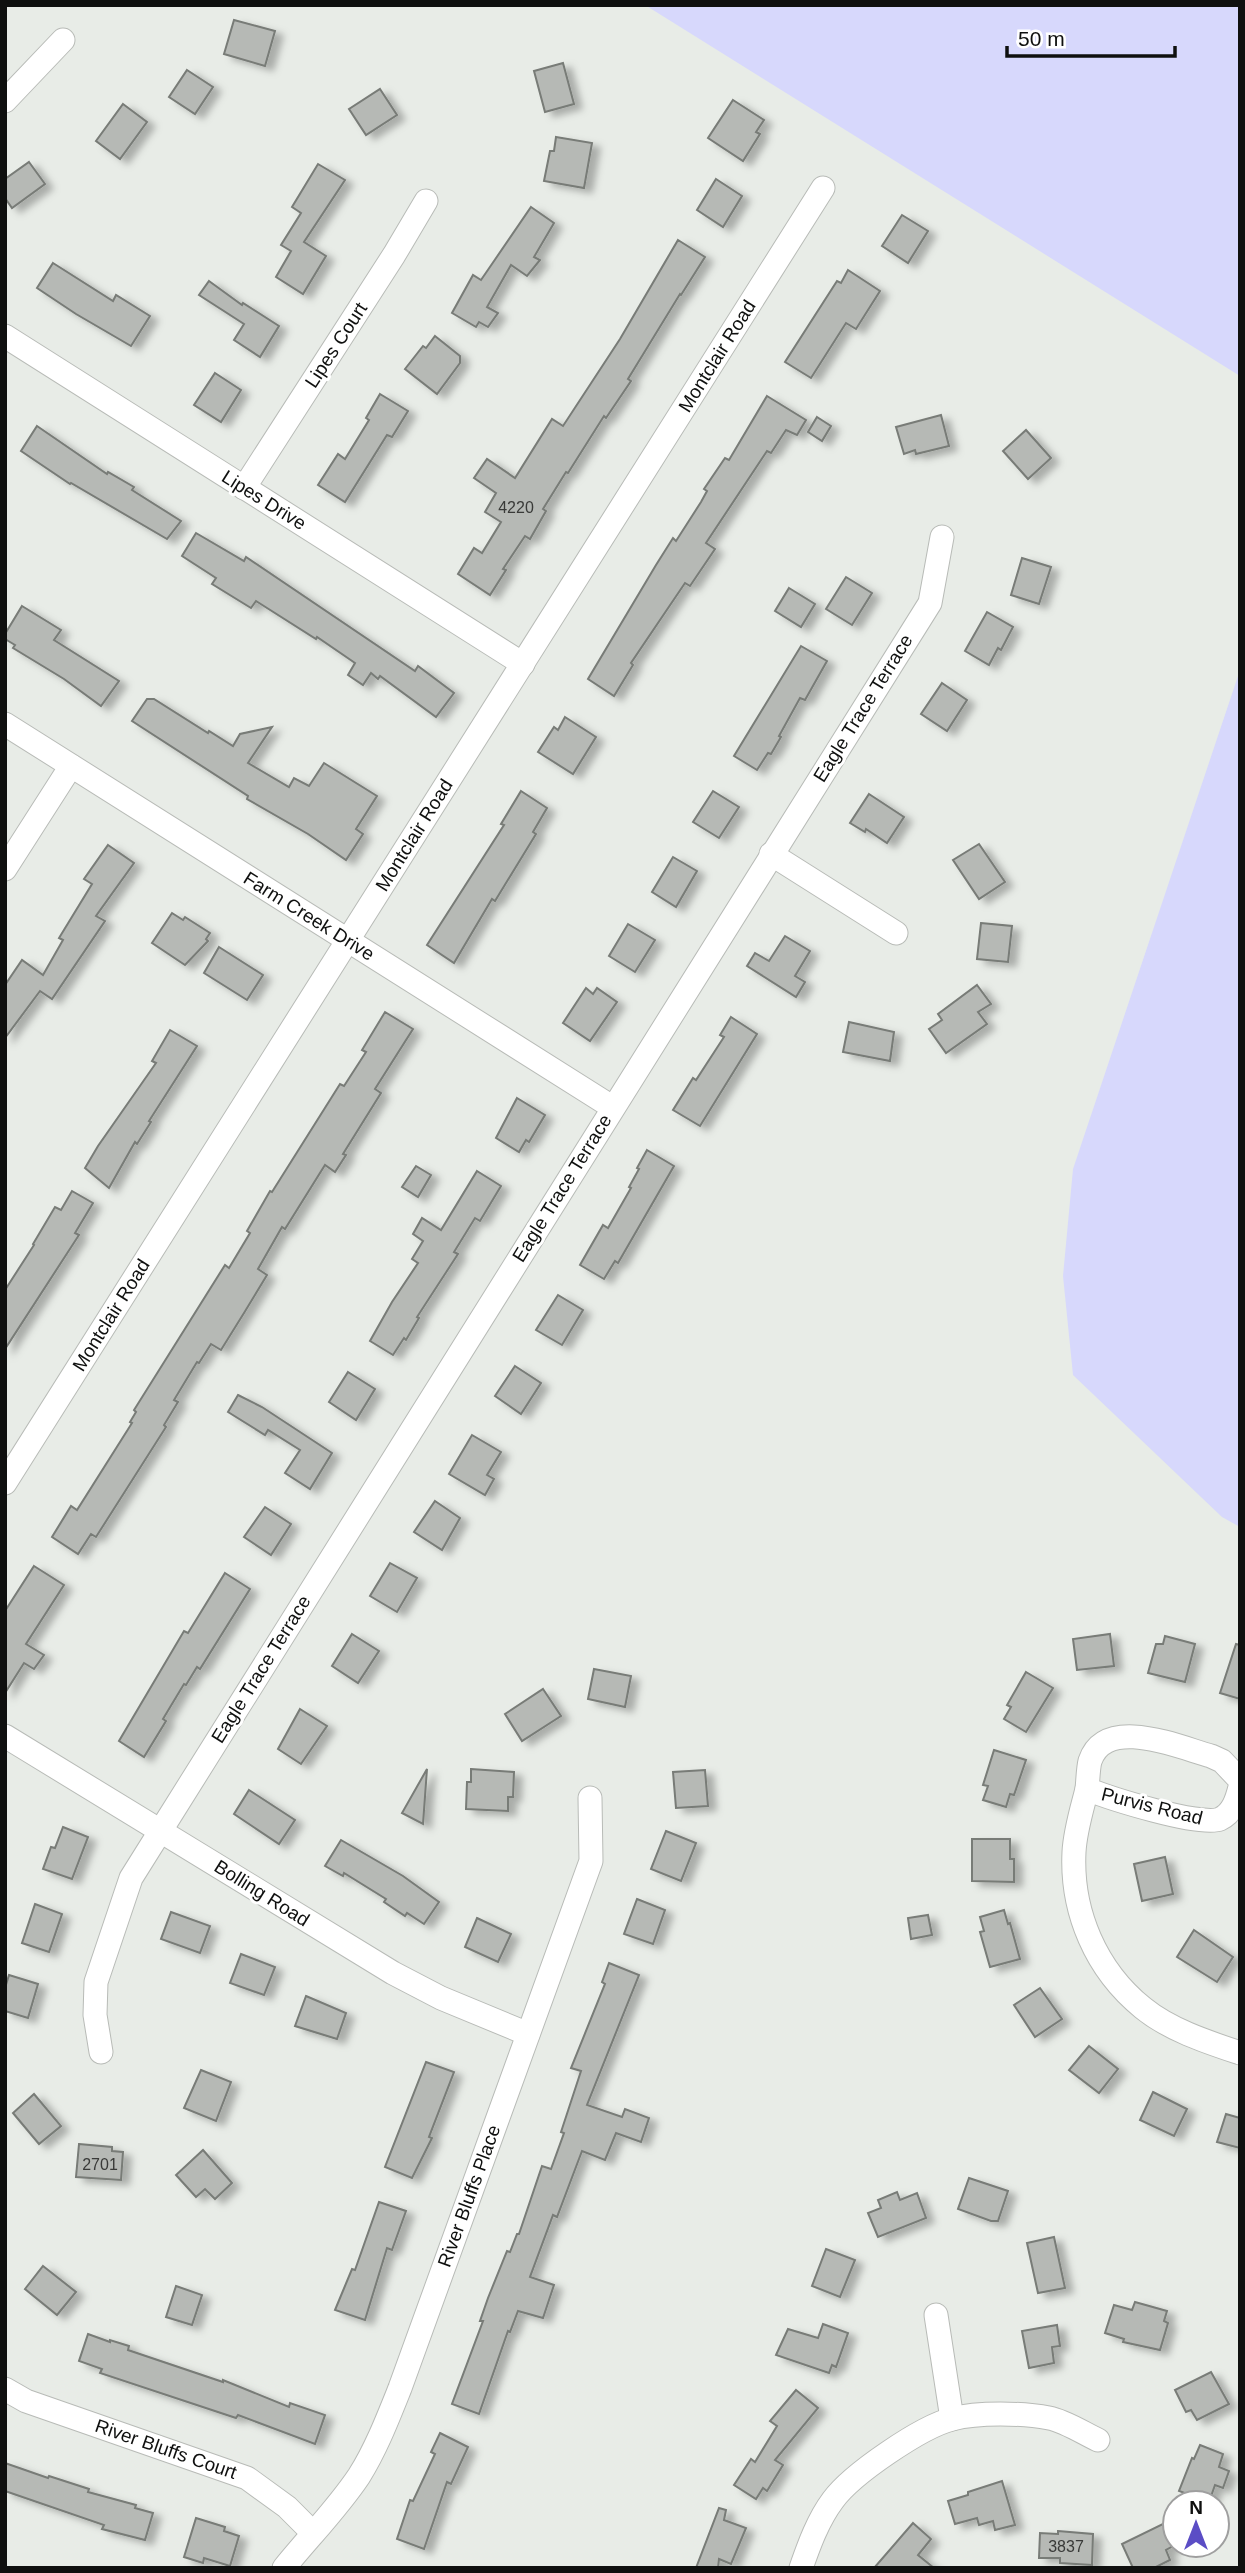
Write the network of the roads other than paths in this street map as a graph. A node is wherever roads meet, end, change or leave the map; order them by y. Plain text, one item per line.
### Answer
1 (63, 40) dead end
2 (5, 101) edge
3 (823, 188) dead end
4 (426, 201) dead end
5 (5, 336) edge
6 (244, 488) junction
7 (942, 537) dead end
8 (523, 664) junction
9 (5, 724) edge
10 (71, 766) junction
11 (771, 854) junction
12 (5, 869) edge
13 (896, 933) dead end
14 (348, 941) junction
15 (612, 1107) junction
16 (5, 1483) edge
17 (5, 1736) edge
18 (1240, 1780) edge
19 (1240, 1787) edge
20 (1087, 1789) junction
21 (590, 1798) dead end
22 (160, 1830) junction
23 (528, 2034) junction
24 (101, 2052) dead end
25 (1240, 2053) edge
26 (936, 2315) dead end
27 (5, 2389) edge
28 (953, 2419) junction
29 (1098, 2440) dead end
30 (313, 2533) junction
31 (284, 2568) edge
32 (801, 2568) edge

1 - 2 street
3 - 8 street, Montclair Road
4 - 6 street, Lipes Court
5 - 6 street, Lipes Drive
6 - 8 street, Lipes Drive
7 - 11 street, Eagle Trace Terrace
8 - 14 street, Montclair Road
9 - 10 street, Farm Creek Drive
10 - 12 street
10 - 14 street, Farm Creek Drive
11 - 13 street
11 - 15 street, Eagle Trace Terrace
14 - 15 street, Farm Creek Drive
14 - 16 street, Montclair Road
15 - 22 street, Eagle Trace Terrace
17 - 22 street, Bolling Road
18 - 20 street, Purvis Road
19 - 20 street, Purvis Road
20 - 25 street, Purvis Road
21 - 23 street, River Bluffs Place
22 - 23 street, Bolling Road
22 - 24 street, Eagle Trace Terrace
23 - 30 street, River Bluffs Place
26 - 28 street
27 - 30 street, River Bluffs Court
28 - 29 street
28 - 32 street
30 - 31 street, River Bluffs Place

